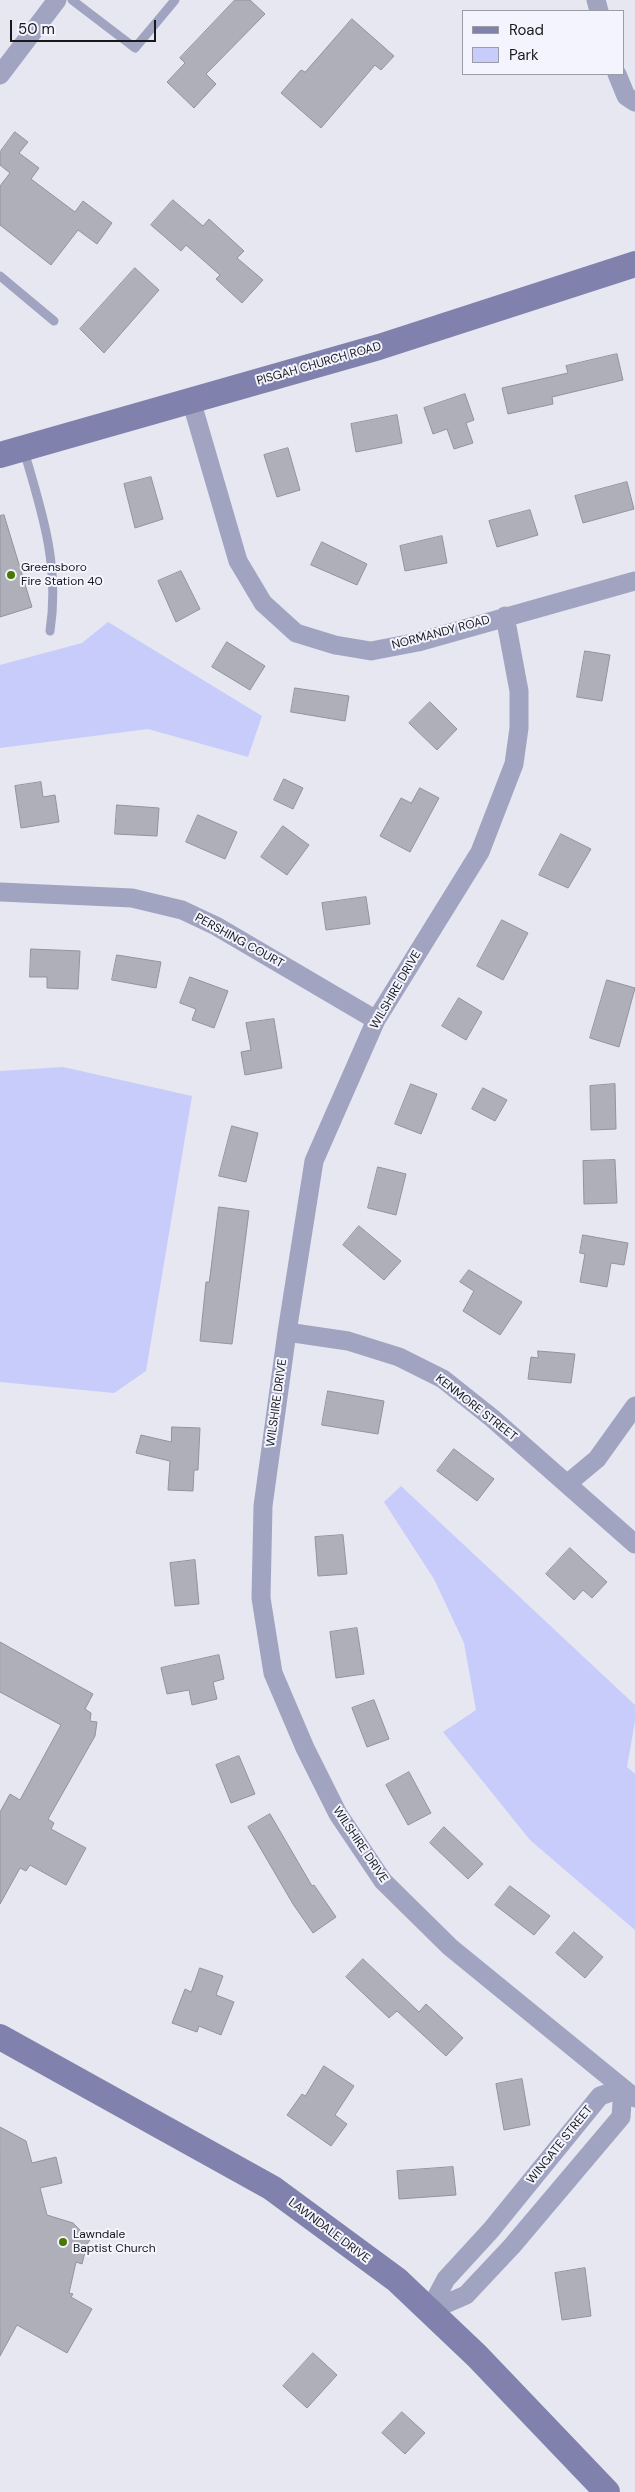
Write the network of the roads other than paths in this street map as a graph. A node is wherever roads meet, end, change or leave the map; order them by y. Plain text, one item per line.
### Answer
1 (57, 0) edge
2 (72, 0) edge
3 (175, 0) edge
4 (0, 74) edge
5 (617, 75) edge
6 (635, 102) edge
7 (635, 264) edge
8 (0, 276) edge
9 (54, 321) dead end
10 (191, 400) junction
11 (12, 452) edge
12 (635, 580) edge
13 (505, 616) junction
14 (50, 631) dead end
15 (0, 892) edge
16 (376, 1020) junction
17 (286, 1332) junction
18 (635, 1406) edge
19 (567, 1484) junction
20 (635, 1544) edge
21 (0, 2037) edge
22 (629, 2093) edge
23 (430, 2311) junction
24 (607, 2492) edge

1 - 4 street
2 - 3 lane
5 - 6 street
7 - 10 main road, PISGAH CHURCH ROAD
8 - 9 lane
10 - 11 main road, PISGAH CHURCH ROAD
10 - 13 street, NORMANDY ROAD
11 - 14 lane
12 - 13 street, NORMANDY ROAD
13 - 16 street, WILSHIRE DRIVE
15 - 16 street, PERSHING COURT
16 - 17 street, WILSHIRE DRIVE
17 - 19 street, KENMORE STREET
17 - 22 street, WILSHIRE DRIVE
18 - 19 street
19 - 20 street, KENMORE STREET
21 - 23 main road, LAWNDALE DRIVE
22 - 23 street
22 - 23 street, WINGATE STREET
23 - 24 main road, LAWNDALE DRIVE

